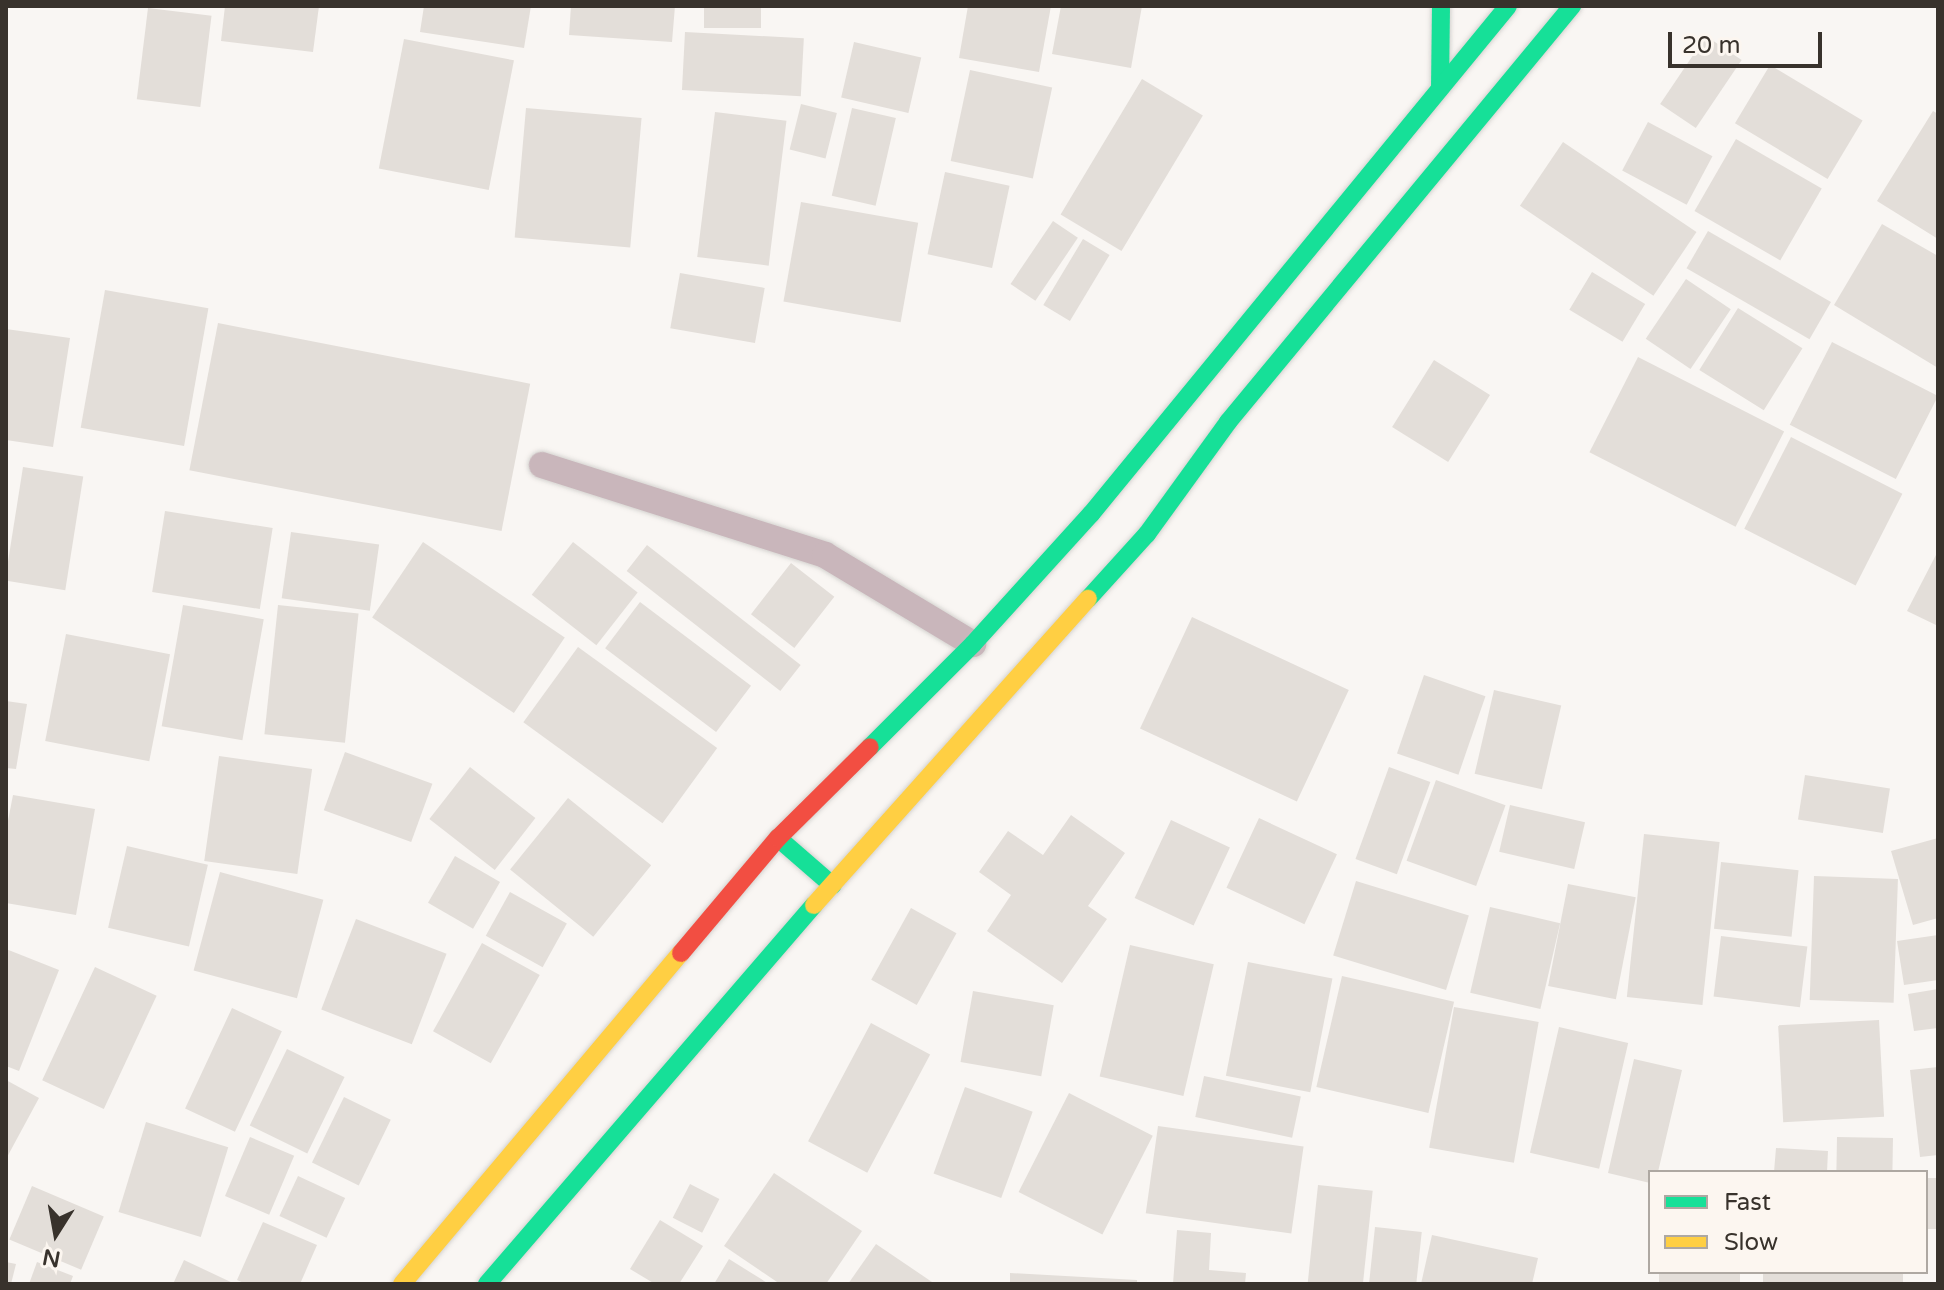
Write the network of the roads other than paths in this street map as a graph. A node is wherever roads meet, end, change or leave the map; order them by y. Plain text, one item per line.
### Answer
1 (1441, 6) edge
2 (1508, 6) edge
3 (1572, 6) edge
4 (1440, 88) junction
5 (542, 465) dead end
6 (973, 644) junction
7 (778, 838) junction
8 (832, 885) junction
9 (402, 1284) edge
10 (487, 1284) edge

1 - 4 main road
2 - 4 main road
3 - 8 main road
4 - 6 main road
5 - 6 lane
6 - 7 main road
7 - 8 main road
7 - 9 main road
8 - 10 main road

